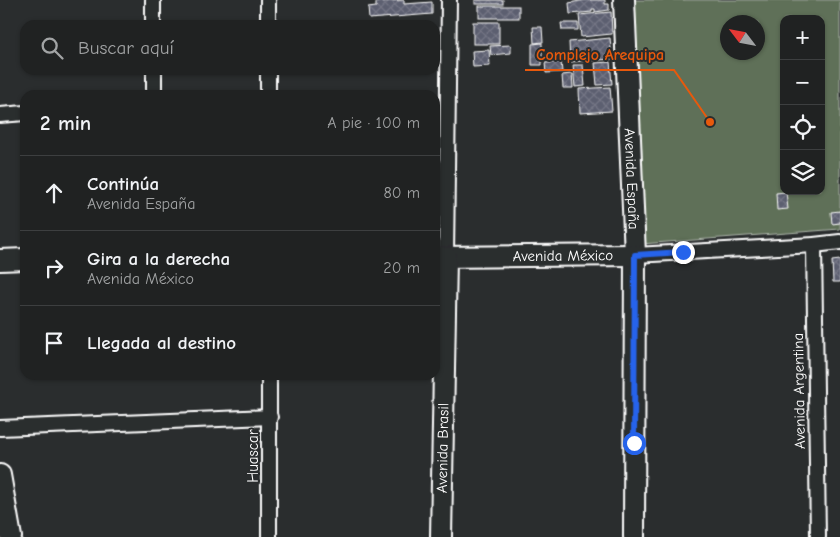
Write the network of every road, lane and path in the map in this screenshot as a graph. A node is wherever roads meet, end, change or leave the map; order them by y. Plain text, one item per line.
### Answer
1 (153, 0) edge
2 (268, 0) edge
3 (449, 0) edge
4 (624, 0) edge
5 (153, 20) edge
6 (268, 20) edge
7 (154, 75) edge
8 (268, 75) edge
9 (154, 90) edge
10 (268, 90) edge
11 (20, 113) edge
12 (0, 115) edge
13 (840, 242) edge
14 (814, 245) junction
15 (635, 255) junction
16 (441, 257) edge
17 (20, 259) edge
18 (0, 260) edge
19 (270, 380) edge
20 (270, 417) junction
21 (0, 428) edge
22 (0, 475) edge
23 (11, 537) edge
24 (269, 537) edge
25 (440, 537) edge
26 (634, 537) edge
27 (818, 537) edge

1 - 5 street
2 - 6 street
3 - 16 street, Avenida Brasil
4 - 15 street, Avenida España
7 - 9 street
8 - 10 street
11 - 12 street
13 - 14 street, Avenida México
14 - 15 street, Avenida México
14 - 27 street, Avenida Argentina
15 - 16 street, Avenida México
15 - 26 street, Avenida España
16 - 25 street, Avenida Brasil
17 - 18 street
19 - 20 street, Huascar
20 - 21 street
20 - 24 street, Huascar
22 - 23 street

